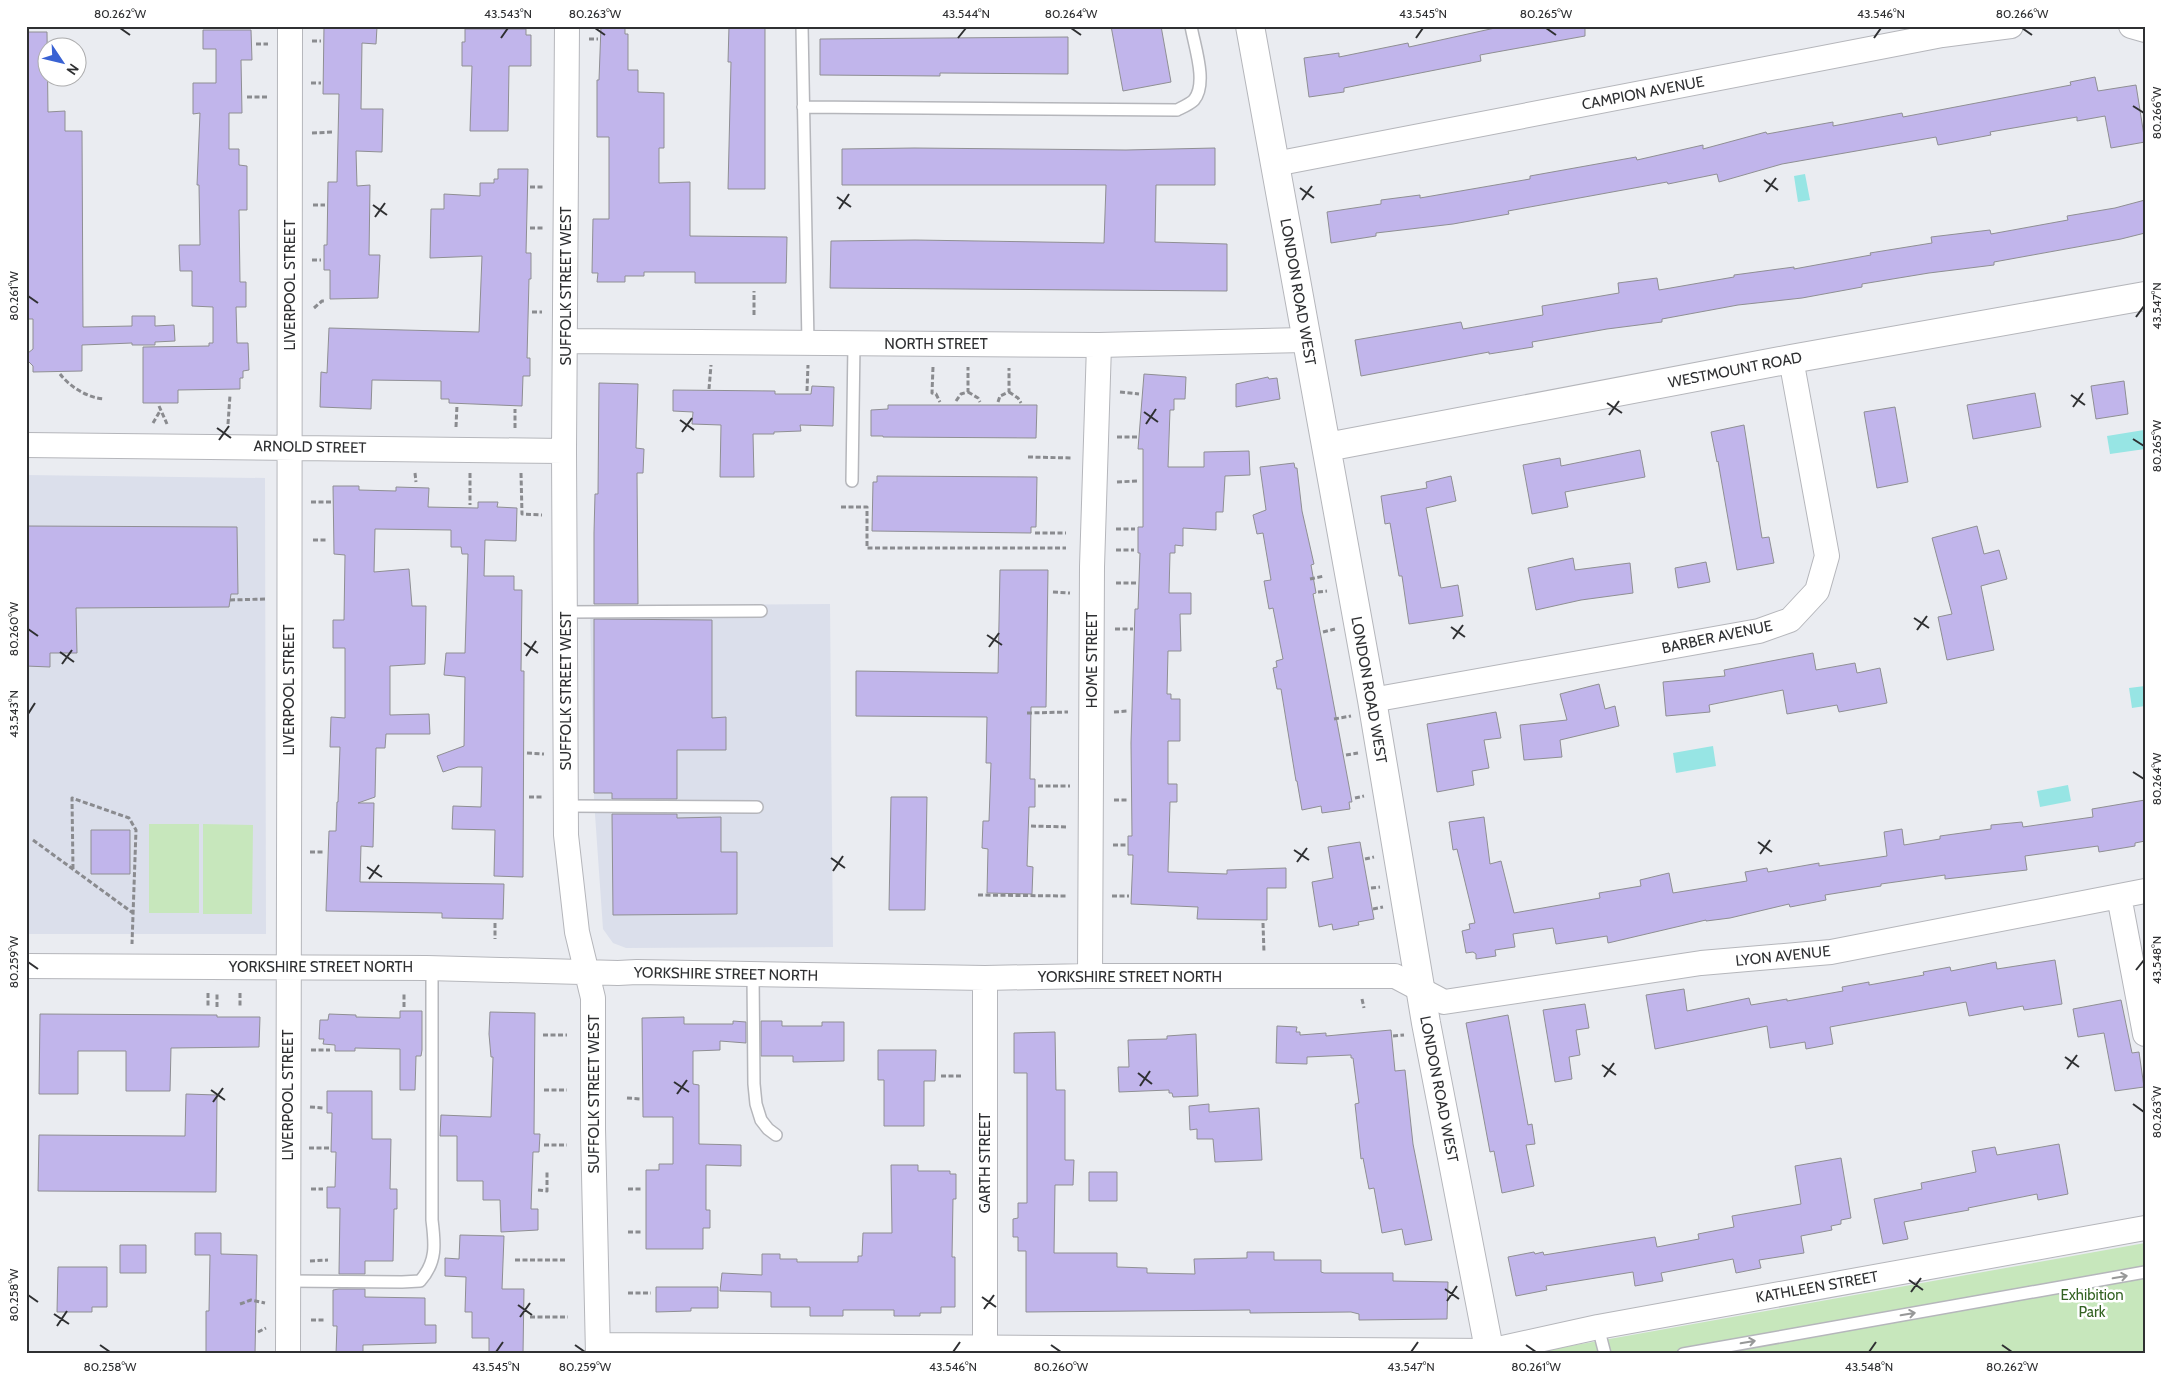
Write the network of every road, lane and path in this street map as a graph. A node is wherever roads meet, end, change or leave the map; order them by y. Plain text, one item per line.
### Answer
1 (290, 26) edge
2 (567, 26) edge
3 (802, 26) edge
4 (1191, 26) edge
5 (1250, 26) edge
6 (2011, 26) edge
7 (2131, 26) edge
8 (2145, 30) edge
9 (1941, 31) edge
10 (588, 39) dead end
11 (598, 39) dead end
12 (256, 44) dead end
13 (268, 44) dead end
14 (268, 96) dead end
15 (247, 97) dead end
16 (803, 107) junction
17 (334, 132) dead end
18 (310, 133) dead end
19 (1275, 164) junction
20 (530, 187) dead end
21 (543, 187) dead end
22 (310, 205) dead end
23 (325, 205) dead end
24 (530, 228) dead end
25 (543, 228) dead end
26 (754, 291) dead end
27 (2145, 296) edge
28 (325, 301) dead end
29 (309, 309) dead end
30 (532, 312) dead end
31 (543, 312) dead end
32 (754, 315) dead end
33 (1305, 340) junction
34 (566, 341) junction
35 (854, 344) junction
36 (1099, 345) junction
37 (808, 354) junction
38 (1791, 359) junction
39 (710, 364) dead end
40 (933, 367) dead end
41 (968, 367) dead end
42 (1009, 368) dead end
43 (60, 374) dead end
44 (709, 390) dead end
45 (807, 392) dead end
46 (968, 392) junction
47 (1009, 392) junction
48 (1117, 392) dead end
49 (1140, 394) dead end
50 (230, 395) dead end
51 (104, 399) dead end
52 (956, 401) dead end
53 (940, 402) dead end
54 (980, 402) dead end
55 (998, 402) dead end
56 (1021, 403) dead end
57 (457, 405) dead end
58 (159, 406) dead end
59 (515, 409) dead end
60 (160, 411) junction
61 (153, 424) dead end
62 (167, 424) dead end
63 (228, 424) dead end
64 (456, 427) dead end
65 (515, 428) dead end
66 (1136, 436) dead end
67 (1117, 437) dead end
68 (26, 445) edge
69 (290, 446) junction
70 (1327, 447) junction
71 (564, 451) junction
72 (1028, 456) dead end
73 (1072, 458) dead end
74 (470, 466) dead end
75 (521, 467) dead end
76 (852, 481) dead end
77 (1137, 481) dead end
78 (1116, 482) dead end
79 (308, 502) dead end
80 (331, 502) dead end
81 (470, 504) dead end
82 (841, 507) dead end
83 (545, 515) dead end
84 (1116, 529) dead end
85 (1135, 529) dead end
86 (1035, 533) dead end
87 (1066, 533) dead end
88 (308, 540) dead end
89 (327, 540) dead end
90 (1066, 548) dead end
91 (1116, 550) dead end
92 (1134, 550) dead end
93 (1326, 576) dead end
94 (1310, 579) dead end
95 (1116, 583) dead end
96 (1136, 583) dead end
97 (1328, 590) dead end
98 (1318, 592) dead end
99 (269, 599) dead end
100 (230, 600) dead end
101 (761, 611) dead end
102 (565, 612) junction
103 (1115, 629) dead end
104 (1133, 629) dead end
105 (1336, 629) dead end
106 (1323, 632) dead end
107 (1362, 708) junction
108 (1128, 711) dead end
109 (1103, 712) junction
110 (1027, 713) dead end
111 (1334, 720) dead end
112 (528, 753) dead end
113 (1358, 753) dead end
114 (545, 754) dead end
115 (1346, 755) dead end
116 (1038, 786) dead end
117 (1091, 786) junction
118 (1366, 796) dead end
119 (529, 797) dead end
120 (1355, 798) dead end
121 (1114, 800) dead end
122 (1128, 800) dead end
123 (556, 802) junction
124 (757, 807) dead end
125 (1031, 826) dead end
126 (1091, 826) junction
127 (33, 840) dead end
128 (1113, 845) dead end
129 (1126, 845) dead end
130 (309, 852) dead end
131 (324, 852) dead end
132 (73, 869) junction
133 (2145, 891) edge
134 (978, 895) dead end
135 (1102, 896) junction
136 (1128, 896) dead end
137 (2119, 896) junction
138 (133, 913) junction
139 (495, 923) dead end
140 (1263, 923) dead end
141 (495, 939) dead end
142 (1264, 954) dead end
143 (26, 966) edge
144 (132, 967) junction
145 (287, 968) junction
146 (432, 968) junction
147 (587, 971) junction
148 (753, 974) junction
149 (1090, 976) junction
150 (985, 978) junction
151 (1421, 991) junction
152 (208, 993) dead end
153 (218, 993) dead end
154 (240, 993) dead end
155 (404, 994) dead end
156 (1362, 999) dead end
157 (208, 1006) dead end
158 (217, 1007) dead end
159 (404, 1007) dead end
160 (240, 1008) dead end
161 (1364, 1008) dead end
162 (2145, 1034) edge
163 (543, 1035) dead end
164 (567, 1035) dead end
165 (1404, 1035) dead end
166 (1393, 1036) dead end
167 (941, 1076) dead end
168 (968, 1076) dead end
169 (544, 1090) dead end
170 (567, 1090) dead end
171 (627, 1098) dead end
172 (640, 1099) dead end
173 (310, 1108) dead end
174 (324, 1108) dead end
175 (776, 1135) dead end
176 (544, 1145) dead end
177 (567, 1145) dead end
178 (547, 1170) dead end
179 (310, 1189) dead end
180 (322, 1189) dead end
181 (628, 1189) dead end
182 (641, 1189) dead end
183 (538, 1190) dead end
184 (2145, 1228) edge
185 (628, 1232) dead end
186 (643, 1232) dead end
187 (328, 1260) dead end
188 (515, 1260) dead end
189 (568, 1260) dead end
190 (310, 1261) dead end
191 (2145, 1272) edge
192 (288, 1281) junction
193 (628, 1293) dead end
194 (651, 1293) dead end
195 (240, 1304) dead end
196 (273, 1306) dead end
197 (568, 1317) dead end
198 (530, 1318) dead end
199 (310, 1320) dead end
200 (325, 1320) dead end
201 (1598, 1327) junction
202 (985, 1347) junction
203 (598, 1349) edge
204 (884, 1351) edge
205 (1490, 1352) edge
206 (288, 1354) edge
207 (1605, 1354) edge
208 (1683, 1354) edge

1 - 69 street, LIVERPOOL STREET
2 - 34 street, SUFFOLK STREET WEST
3 - 16 lane
4 - 16 lane
5 - 19 street, LONDON ROAD WEST
6 - 9 street, CAMPION AVENUE
7 - 8 street
9 - 19 street, CAMPION AVENUE
10 - 11 path
12 - 13 path
14 - 15 path
16 - 37 lane
17 - 18 path
19 - 33 street, LONDON ROAD WEST
20 - 21 path
22 - 23 path
24 - 25 path
26 - 32 path
27 - 38 street, WESTMOUNT ROAD
28 - 29 path
30 - 31 path
33 - 36 street, NORTH STREET
33 - 70 street, LONDON ROAD WEST
34 - 37 street, NORTH STREET
34 - 71 street, SUFFOLK STREET WEST
35 - 36 street, NORTH STREET
35 - 37 street, NORTH STREET
35 - 76 lane
36 - 109 street, HOME STREET
37 - 45 path
38 - 70 street, WESTMOUNT ROAD
38 - 107 street, BARBER AVENUE
39 - 44 path
40 - 53 path
41 - 46 path
42 - 47 path
43 - 51 path
46 - 52 path
46 - 54 path
47 - 55 path
47 - 56 path
48 - 49 path
50 - 63 path
57 - 64 path
58 - 60 path
59 - 65 path
60 - 61 path
60 - 62 path
66 - 67 path
68 - 69 street, ARNOLD STREET
69 - 71 street, ARNOLD STREET
69 - 145 street, LIVERPOOL STREET
70 - 107 street, LONDON ROAD WEST
71 - 102 street, SUFFOLK STREET WEST
72 - 73 path
74 - 81 path
75 - 83 path
77 - 78 path
79 - 80 path
82 - 90 path
84 - 85 path
86 - 87 path
88 - 89 path
91 - 92 path
93 - 94 path
95 - 96 path
97 - 98 path
99 - 100 path
101 - 102 lane
102 - 123 street, SUFFOLK STREET WEST
103 - 104 path
105 - 106 path
107 - 111 path
107 - 151 street, LONDON ROAD WEST
108 - 109 path
109 - 110 path
109 - 117 street, HOME STREET
112 - 114 path
113 - 115 path
116 - 117 path
117 - 126 street, HOME STREET
118 - 120 path
119 - 123 path
121 - 122 path
123 - 124 lane
123 - 147 street, SUFFOLK STREET WEST
125 - 126 path
126 - 135 street, HOME STREET
127 - 132 path
128 - 129 path
130 - 131 path
132 - 138 path
132 - 138 path
133 - 137 street, LYON AVENUE
134 - 135 path
135 - 136 path
135 - 149 street, HOME STREET
137 - 151 street, LYON AVENUE
137 - 162 street
138 - 144 path
139 - 141 path
140 - 142 path
143 - 144 street, YORKSHIRE STREET NORTH
144 - 145 street, YORKSHIRE STREET NORTH
145 - 146 street, YORKSHIRE STREET NORTH
145 - 192 street, LIVERPOOL STREET
146 - 147 street, YORKSHIRE STREET NORTH
146 - 192 lane
147 - 148 street, YORKSHIRE STREET NORTH
147 - 203 street, SUFFOLK STREET WEST
148 - 150 street, YORKSHIRE STREET NORTH
148 - 175 lane
149 - 150 street, YORKSHIRE STREET NORTH
149 - 151 street, YORKSHIRE STREET NORTH
150 - 202 street, GARTH STREET
151 - 205 street, LONDON ROAD WEST
152 - 157 path
153 - 158 path
154 - 160 path
155 - 159 path
156 - 161 path
163 - 164 path
165 - 166 path
167 - 168 path
169 - 170 path
171 - 172 path
173 - 174 path
176 - 177 path
178 - 183 path
179 - 180 path
181 - 182 path
184 - 201 street, KATHLEEN STREET
185 - 186 path
187 - 190 path
188 - 189 path
208 -> 191 lane
192 - 206 street, LIVERPOOL STREET
193 - 194 path
195 - 196 path
197 - 198 path
199 - 200 path
201 - 205 street, KATHLEEN STREET
201 - 207 lane
202 - 204 street, KATHLEEN STREET
202 - 205 street, KATHLEEN STREET
203 - 204 street, KATHLEEN STREET

